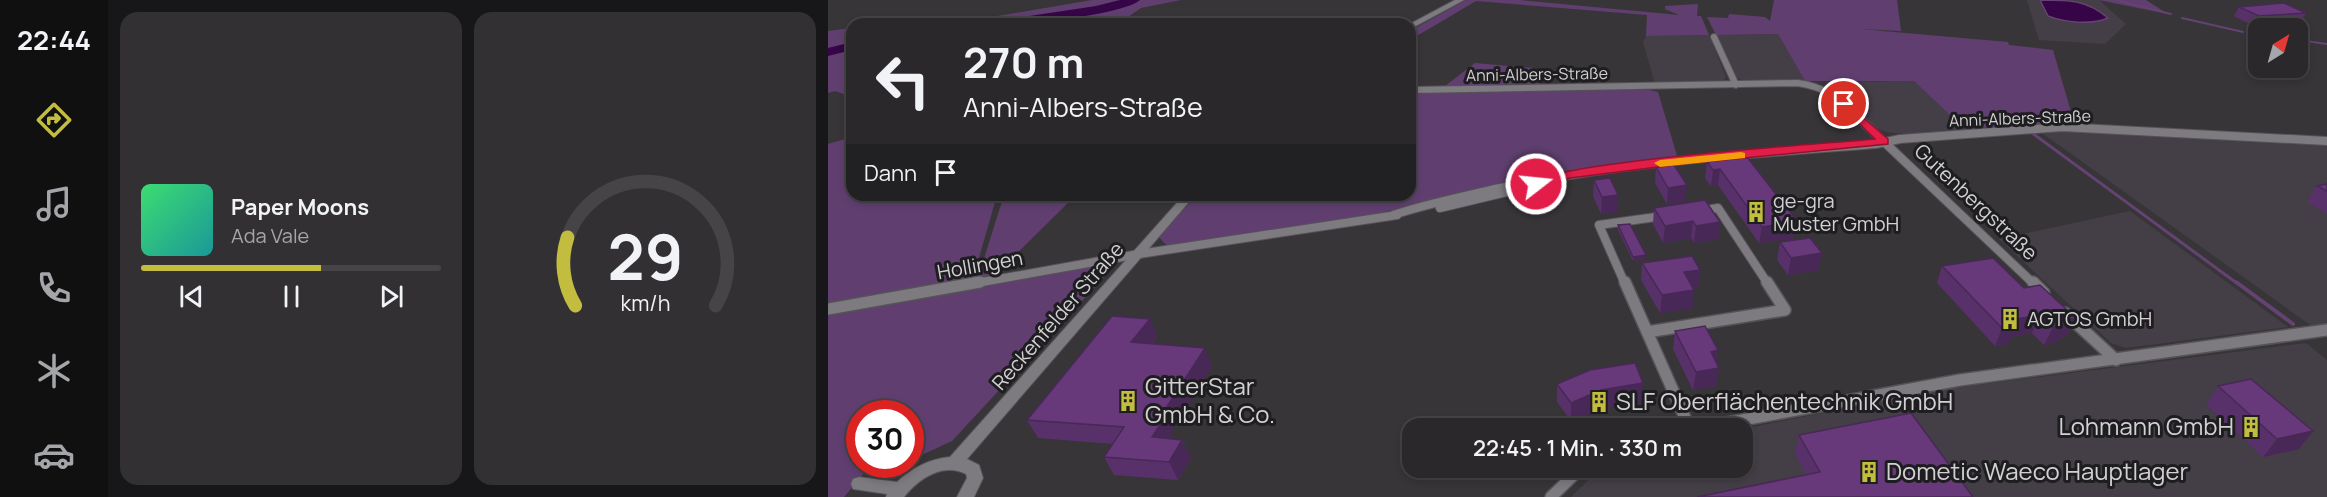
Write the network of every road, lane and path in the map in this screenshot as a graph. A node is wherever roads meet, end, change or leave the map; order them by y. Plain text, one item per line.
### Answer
1 (1460, 0) edge
2 (1416, 24) edge
3 (1714, 37) dead end
4 (1736, 85) junction
5 (1416, 90) edge
6 (2327, 141) edge
7 (1884, 142) junction
8 (1185, 201) edge
9 (1694, 212) edge
10 (1670, 215) edge
11 (1139, 254) junction
12 (828, 309) edge
13 (2327, 330) edge
14 (1647, 332) junction
15 (2116, 360) junction
16 (1687, 418) edge
17 (1751, 418) edge
18 (956, 462) junction
19 (1571, 478) edge
20 (859, 484) dead end
21 (896, 493) edge
22 (966, 497) edge
23 (1551, 497) edge

1 - 2 street
3 - 4 street
4 - 5 street, Anni-Albers-Straße
4 - 7 street, Anni-Albers-Straße
6 - 7 street, Anni-Albers-Straße
7 - 11 street, Gutenbergstraße
7 - 15 street, Gutenbergstraße
8 - 11 street, Reckenfelder Straße
9 - 14 street
10 - 14 street
11 - 12 street, Hollingen
11 - 18 street, Reckenfelder Straße
13 - 15 street
14 - 16 street
15 - 17 street
18 - 21 street
18 - 22 street
19 - 23 street
20 - 21 street

